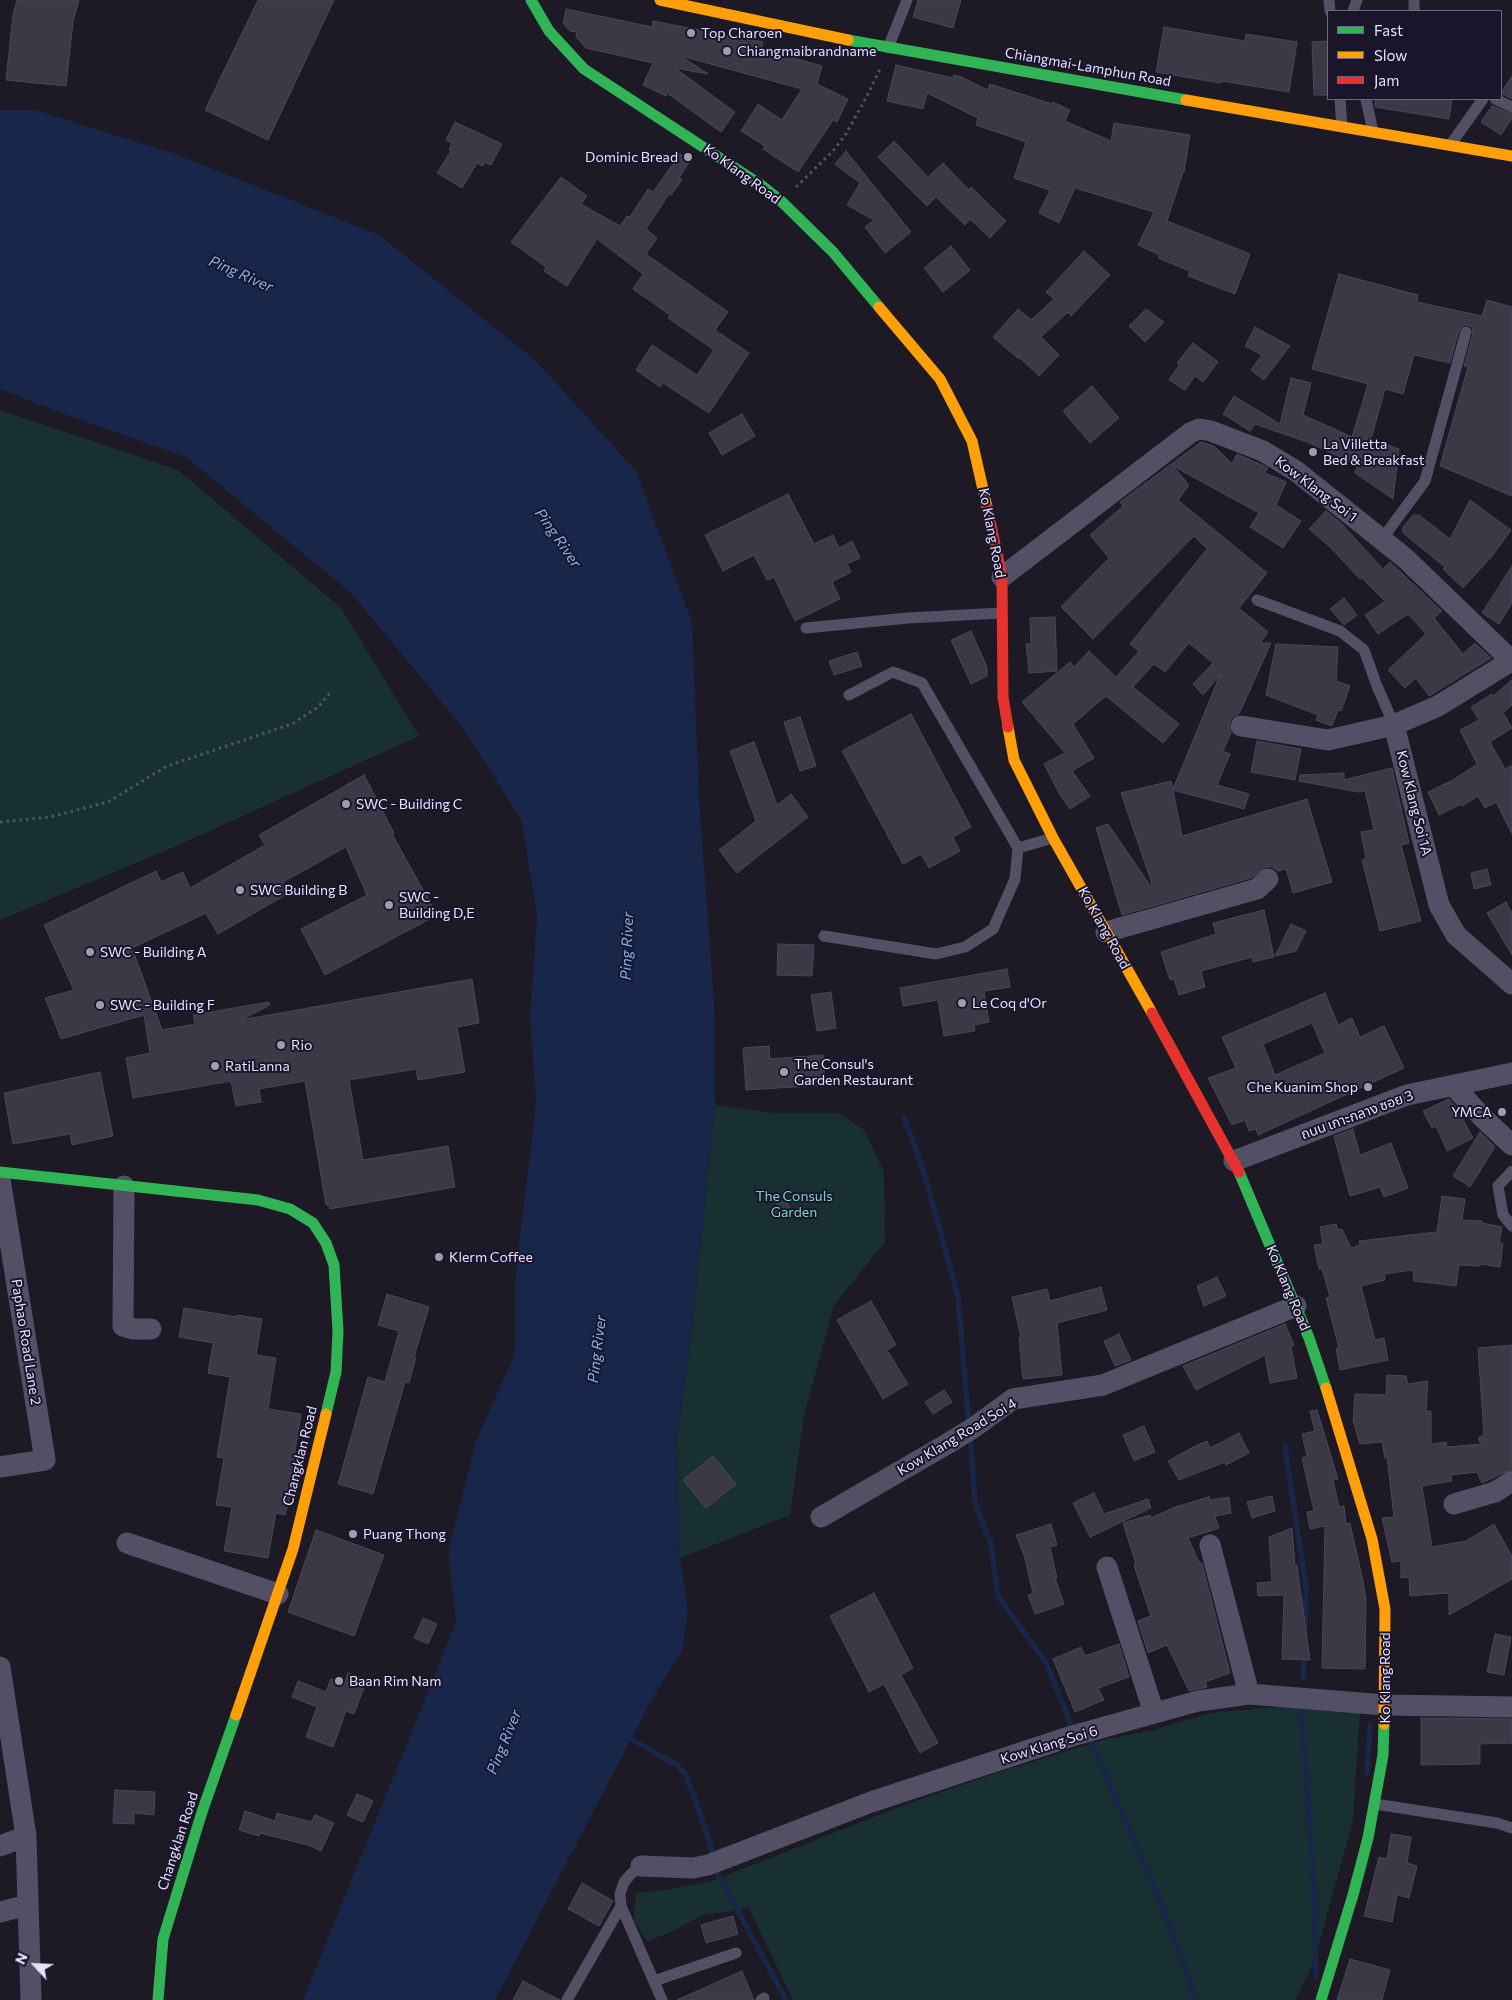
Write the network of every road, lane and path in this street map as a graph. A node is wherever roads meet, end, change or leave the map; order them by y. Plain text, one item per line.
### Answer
1 (660, 0) edge
2 (907, 0) edge
3 (534, 2) edge
4 (888, 48) junction
5 (1340, 100) edge
6 (1366, 100) edge
7 (1482, 100) edge
8 (1497, 100) edge
9 (1512, 107) edge
10 (1342, 127) junction
11 (1373, 132) junction
12 (1450, 145) junction
13 (1512, 156) edge
14 (781, 201) junction
15 (1466, 332) dead end
16 (1382, 539) junction
17 (1002, 577) junction
18 (1257, 600) dead end
19 (1001, 613) junction
20 (806, 628) dead end
21 (1512, 661) edge
22 (330, 693) dead end
23 (849, 694) dead end
24 (1394, 725) junction
25 (1241, 726) dead end
26 (0, 822) edge
27 (1053, 838) junction
28 (1018, 848) junction
29 (1268, 879) dead end
30 (1106, 932) junction
31 (824, 936) dead end
32 (1512, 984) edge
33 (1512, 1073) edge
34 (1453, 1085) junction
35 (1512, 1145) edge
36 (1234, 1161) junction
37 (1512, 1171) edge
38 (0, 1172) edge
39 (0, 1179) edge
40 (124, 1186) junction
41 (1512, 1226) edge
42 (1296, 1306) junction
43 (151, 1329) dead end
44 (0, 1467) edge
45 (1512, 1481) edge
46 (1454, 1504) dead end
47 (822, 1517) dead end
48 (127, 1543) dead end
49 (1210, 1545) dead end
50 (1107, 1567) dead end
51 (278, 1594) junction
52 (0, 1667) edge
53 (1249, 1694) junction
54 (1385, 1705) junction
55 (1512, 1707) edge
56 (1154, 1714) junction
57 (1374, 1804) junction
58 (1512, 1828) edge
59 (26, 1836) junction
60 (0, 1846) edge
61 (641, 1866) joint
62 (28, 1905) junction
63 (621, 1906) junction
64 (0, 1912) edge
65 (736, 1952) dead end
66 (654, 1981) junction
67 (31, 2000) edge
68 (158, 2000) edge
69 (566, 2000) edge
70 (662, 2000) edge
71 (1321, 2000) edge

1 - 4 street, Chiangmai-Lamphun Road
2 - 4 lane
3 - 14 street, Ko Klang Road
4 - 10 street, Chiangmai-Lamphun Road
4 - 14 path
5 - 10 lane
6 - 11 lane
7 - 12 lane
8 - 9 lane
10 - 11 street, Chiangmai-Lamphun Road
11 - 12 street, Chiangmai-Lamphun Road
12 - 13 street, Chiangmai-Lamphun Road
14 - 17 street, Ko Klang Road
15 - 16 lane
16 - 17 street, Kow Klang Soi 1
16 - 21 street, Kow Klang Soi 1
17 - 19 street, Ko Klang Road
18 - 24 lane
19 - 20 lane
19 - 27 street, Ko Klang Road
21 - 24 street
22 - 26 path
23 - 28 lane
24 - 25 street
24 - 32 street, Kow Klang Soi 1A
27 - 28 lane
27 - 30 street, Ko Klang Road
28 - 31 lane
29 - 30 street
30 - 36 street, Ko Klang Road
33 - 34 street, ถนน เกาะกลาง ซอย 3
34 - 35 street
34 - 36 street, ถนน เกาะกลาง ซอย 3
36 - 42 street, Ko Klang Road
37 - 41 lane
38 - 40 street, Changklan Road
39 - 44 street, Paphao Road Lane 2
40 - 43 street
40 - 51 street, Changklan Road
42 - 47 street, Kow Klang Road Soi 4
42 - 54 street, Ko Klang Road
45 - 46 street
48 - 51 street
49 - 53 street
50 - 56 street
51 - 68 street, Changklan Road
52 - 59 street
53 - 54 street, Kow Klang Soi 6
53 - 56 street, Kow Klang Soi 6
54 - 55 street, Kow Klang Soi 6
54 - 57 street, Ko Klang Road
56 - 61 street, Kow Klang Soi 6
57 - 58 lane
57 - 71 street, Ko Klang Road
59 - 60 street
59 - 62 street
61 - 63 lane
62 - 64 street
62 - 67 street
63 - 66 lane
63 - 69 lane
65 - 66 lane
66 - 70 lane

